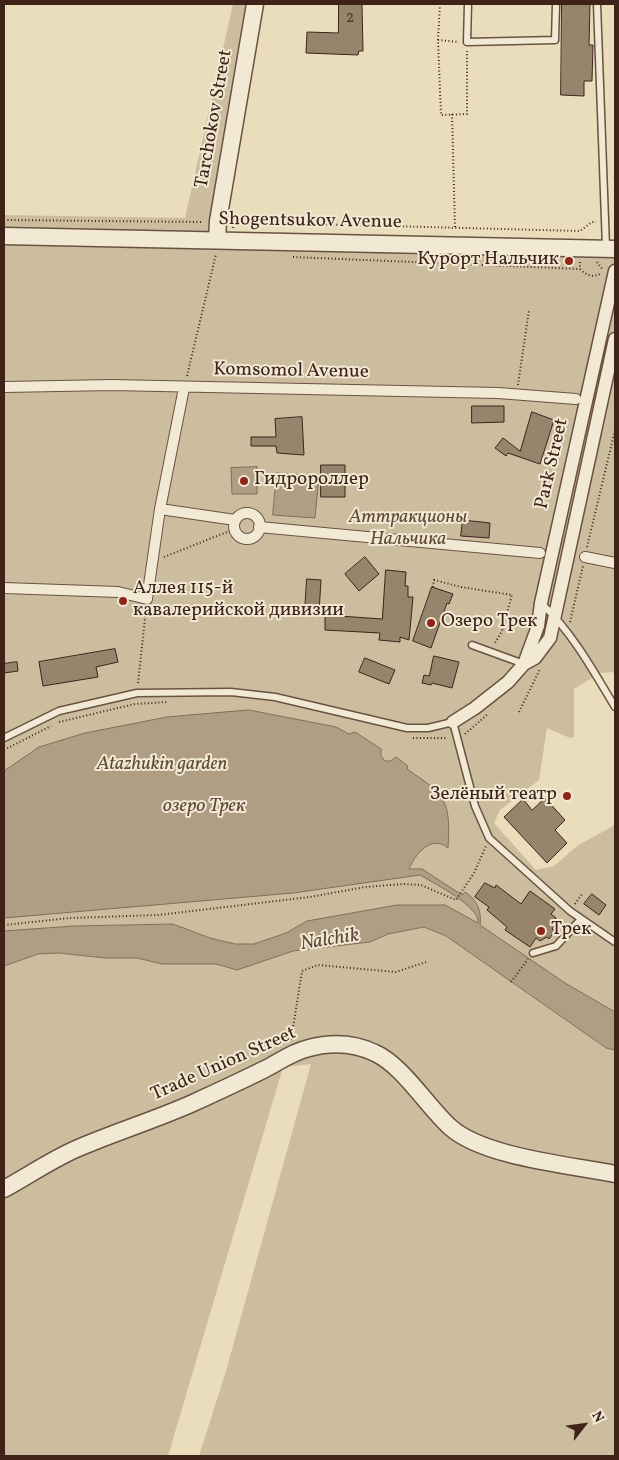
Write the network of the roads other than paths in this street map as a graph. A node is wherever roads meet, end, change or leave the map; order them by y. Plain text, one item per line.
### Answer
1 (255, 4) edge
2 (468, 4) edge
3 (556, 4) edge
4 (597, 4) edge
5 (4, 236) edge
6 (216, 247) junction
7 (611, 249) edge
8 (610, 271) edge
9 (615, 340) edge
10 (4, 387) edge
11 (184, 388) junction
12 (576, 399) dead end
13 (160, 508) junction
14 (235, 525) junction
15 (260, 527) junction
16 (540, 553) dead end
17 (584, 558) road end
18 (615, 563) edge
19 (4, 588) edge
20 (541, 603) junction
21 (555, 616) junction
22 (472, 645) dead end
23 (524, 664) junction
24 (615, 708) edge
25 (453, 722) junction
26 (4, 738) edge
27 (581, 919) junction
28 (615, 942) edge
29 (533, 953) road end
30 (615, 1174) edge
31 (4, 1189) edge

1 - 6 street, Tarchokov Street
2 - 3 lane
4 - 7 lane
5 - 6 street, Shogentsukov Avenue
6 - 7 street, Shogentsukov Avenue
8 - 20 street, Park Street
9 - 21 street, Park Street
10 - 11 street, Komsomol Avenue
11 - 12 street, Komsomol Avenue
11 - 13 street
13 - 14 street
13 - 19 street
14 - 15 street
14 - 15 street
15 - 16 street
17 - 18 street
20 - 21 lane
20 - 23 street, Park Street
21 - 23 street, Park Street
21 - 24 lane
22 - 23 lane
23 - 25 street, Park Street
25 - 26 lane
25 - 27 lane
27 - 28 lane
27 - 29 lane
30 - 31 street, Trade Union Street

